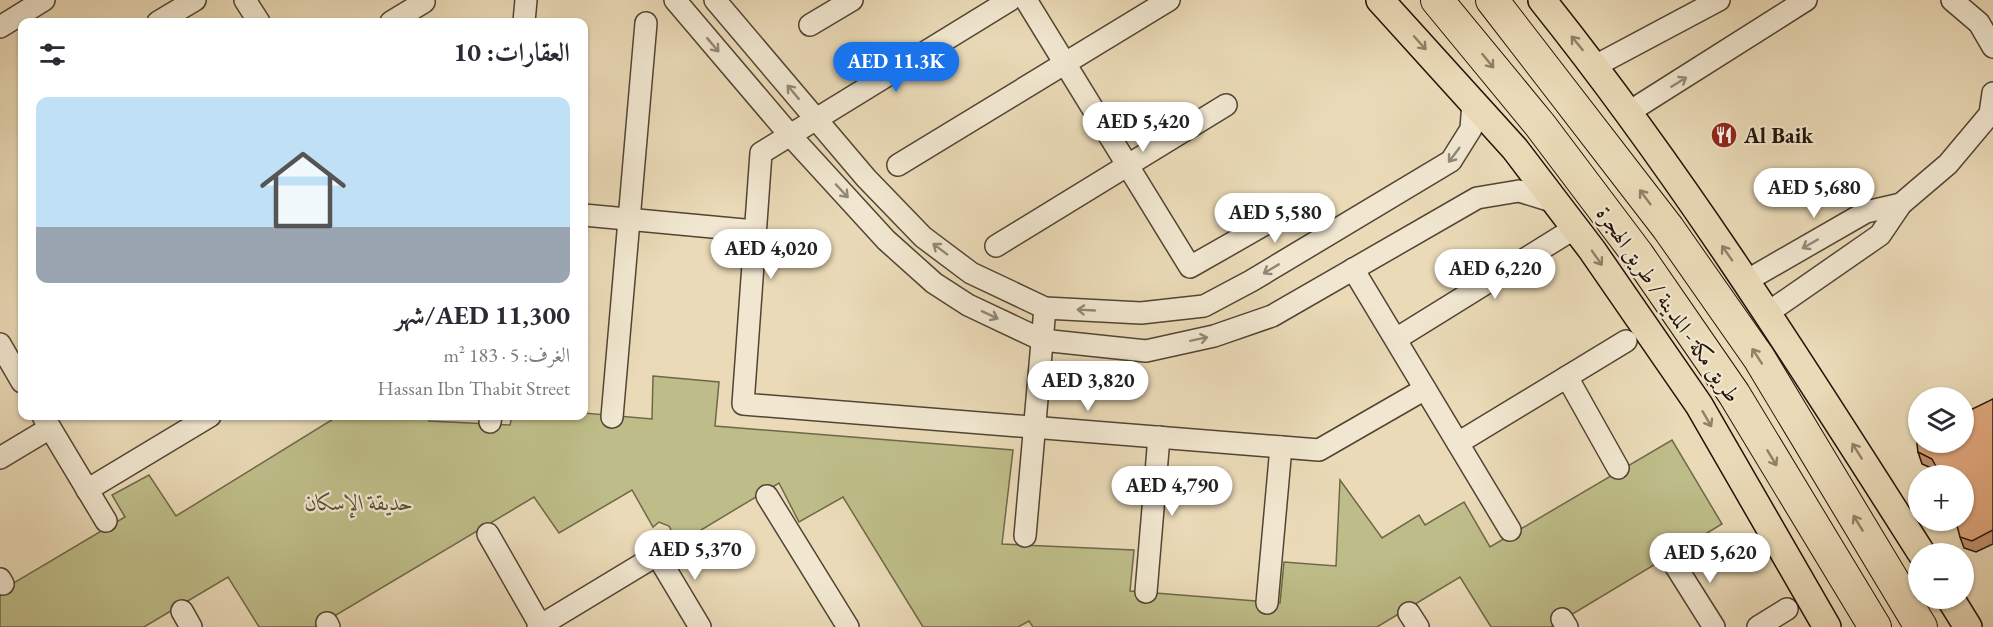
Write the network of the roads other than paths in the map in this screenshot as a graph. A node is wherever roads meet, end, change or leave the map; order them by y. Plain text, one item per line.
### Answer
1 (44, 0) edge
2 (195, 0) edge
3 (245, 0) edge
4 (526, 0) edge
5 (675, 0) edge
6 (715, 0) edge
7 (852, 0) edge
8 (1010, 0) edge
9 (1026, 0) edge
10 (1169, 0) edge
11 (1380, 0) edge
12 (1437, 0) edge
13 (1492, 0) edge
14 (1542, 0) edge
15 (1719, 0) edge
16 (1806, 0) edge
17 (1952, 0) edge
18 (424, 2) dead end
19 (165, 18) edge
20 (256, 18) edge
21 (398, 18) edge
22 (524, 18) edge
23 (646, 23) dead end
24 (810, 25) dead end
25 (0, 27) edge
26 (1993, 47) edge
27 (1065, 63) junction
28 (1595, 66) junction
29 (1993, 93) edge
30 (1473, 102) junction
31 (1226, 105) dead end
32 (1629, 112) junction
33 (816, 119) junction
34 (789, 135) junction
35 (898, 165) dead end
36 (1128, 166) junction
37 (1555, 202) junction
38 (1900, 204) junction
39 (1283, 214) dead end
40 (588, 215) edge
41 (629, 219) junction
42 (1575, 228) junction
43 (755, 231) junction
44 (996, 246) dead end
45 (1353, 269) junction
46 (1746, 281) junction
47 (1046, 308) junction
48 (1769, 312) junction
49 (1395, 339) junction
50 (1042, 340) junction
51 (1626, 341) dead end
52 (0, 344) edge
53 (18, 375) edge
54 (1567, 377) junction
55 (1425, 389) junction
56 (612, 417) dead end
57 (203, 420) edge
58 (46, 422) edge
59 (1035, 427) junction
60 (1159, 437) junction
61 (1458, 442) junction
62 (1281, 447) junction
63 (0, 458) edge
64 (1618, 468) dead end
65 (87, 490) junction
66 (766, 496) dead end
67 (1804, 512) junction
68 (106, 521) dead end
69 (1510, 530) dead end
70 (488, 534) dead end
71 (1025, 536) dead end
72 (1915, 543) edge
73 (1876, 554) junction
74 (1673, 562) dead end
75 (1146, 592) dead end
76 (1267, 603) dead end
77 (1787, 609) dead end
78 (1957, 609) edge
79 (539, 626) edge
80 (700, 627) edge
81 (848, 627) edge
82 (1714, 627) edge
83 (1758, 627) edge
84 (1827, 627) edge
85 (1865, 627) edge
86 (1875, 627) edge
87 (1921, 627) edge
88 (1930, 627) edge
89 (1968, 627) edge

1 - 25 street
2 - 19 street
3 - 20 street
4 - 22 street
5 -> 34 street
33 -> 6 street
7 - 24 street
8 - 33 street
9 - 27 street
10 - 27 street
11 -> 30 main road
12 -> 67 highway, طريق مكة - المدينة / طريق الهجرة
73 -> 13 highway, طريق مكة - المدينة / طريق الهجرة
28 -> 14 main road
15 - 28 street
32 -> 16 street
17 - 26 street
18 - 21 street
23 - 41 street
27 - 35 street
27 - 36 street
28 - 32 main road
29 - 38 street
30 - 37 main road
30 -> 47 street
31 - 36 street
46 -> 32 main road
33 - 34 street
47 -> 33 street
34 - 43 street
34 -> 50 street
36 - 39 street
36 - 44 street
37 - 42 main road
37 - 45 street
38 -> 46 street
38 - 48 street
40 - 41 street
41 - 43 street
41 - 56 street
42 - 49 street
42 -> 84 main road
43 - 59 street
45 - 49 street
50 -> 45 street
46 - 48 main road
47 - 50 street
72 -> 48 main road
49 - 55 street
50 - 59 street
51 - 54 street
52 - 53 street
54 - 61 street
54 - 64 street
55 - 61 street
55 - 62 street
57 - 65 street
58 - 63 street
58 - 65 street
59 - 60 street
59 - 71 street
60 - 62 street
60 - 75 street
61 - 69 street
62 - 76 street
65 - 68 street
66 - 81 street
67 - 85 highway
67 - 86 highway, طريق مكة - المدينة / طريق الهجرة
70 - 79 street
73 - 87 highway, طريق مكة - المدينة / طريق الهجرة
73 - 88 highway
74 - 82 street
77 - 83 street
78 - 89 main road
79 - 80 street

